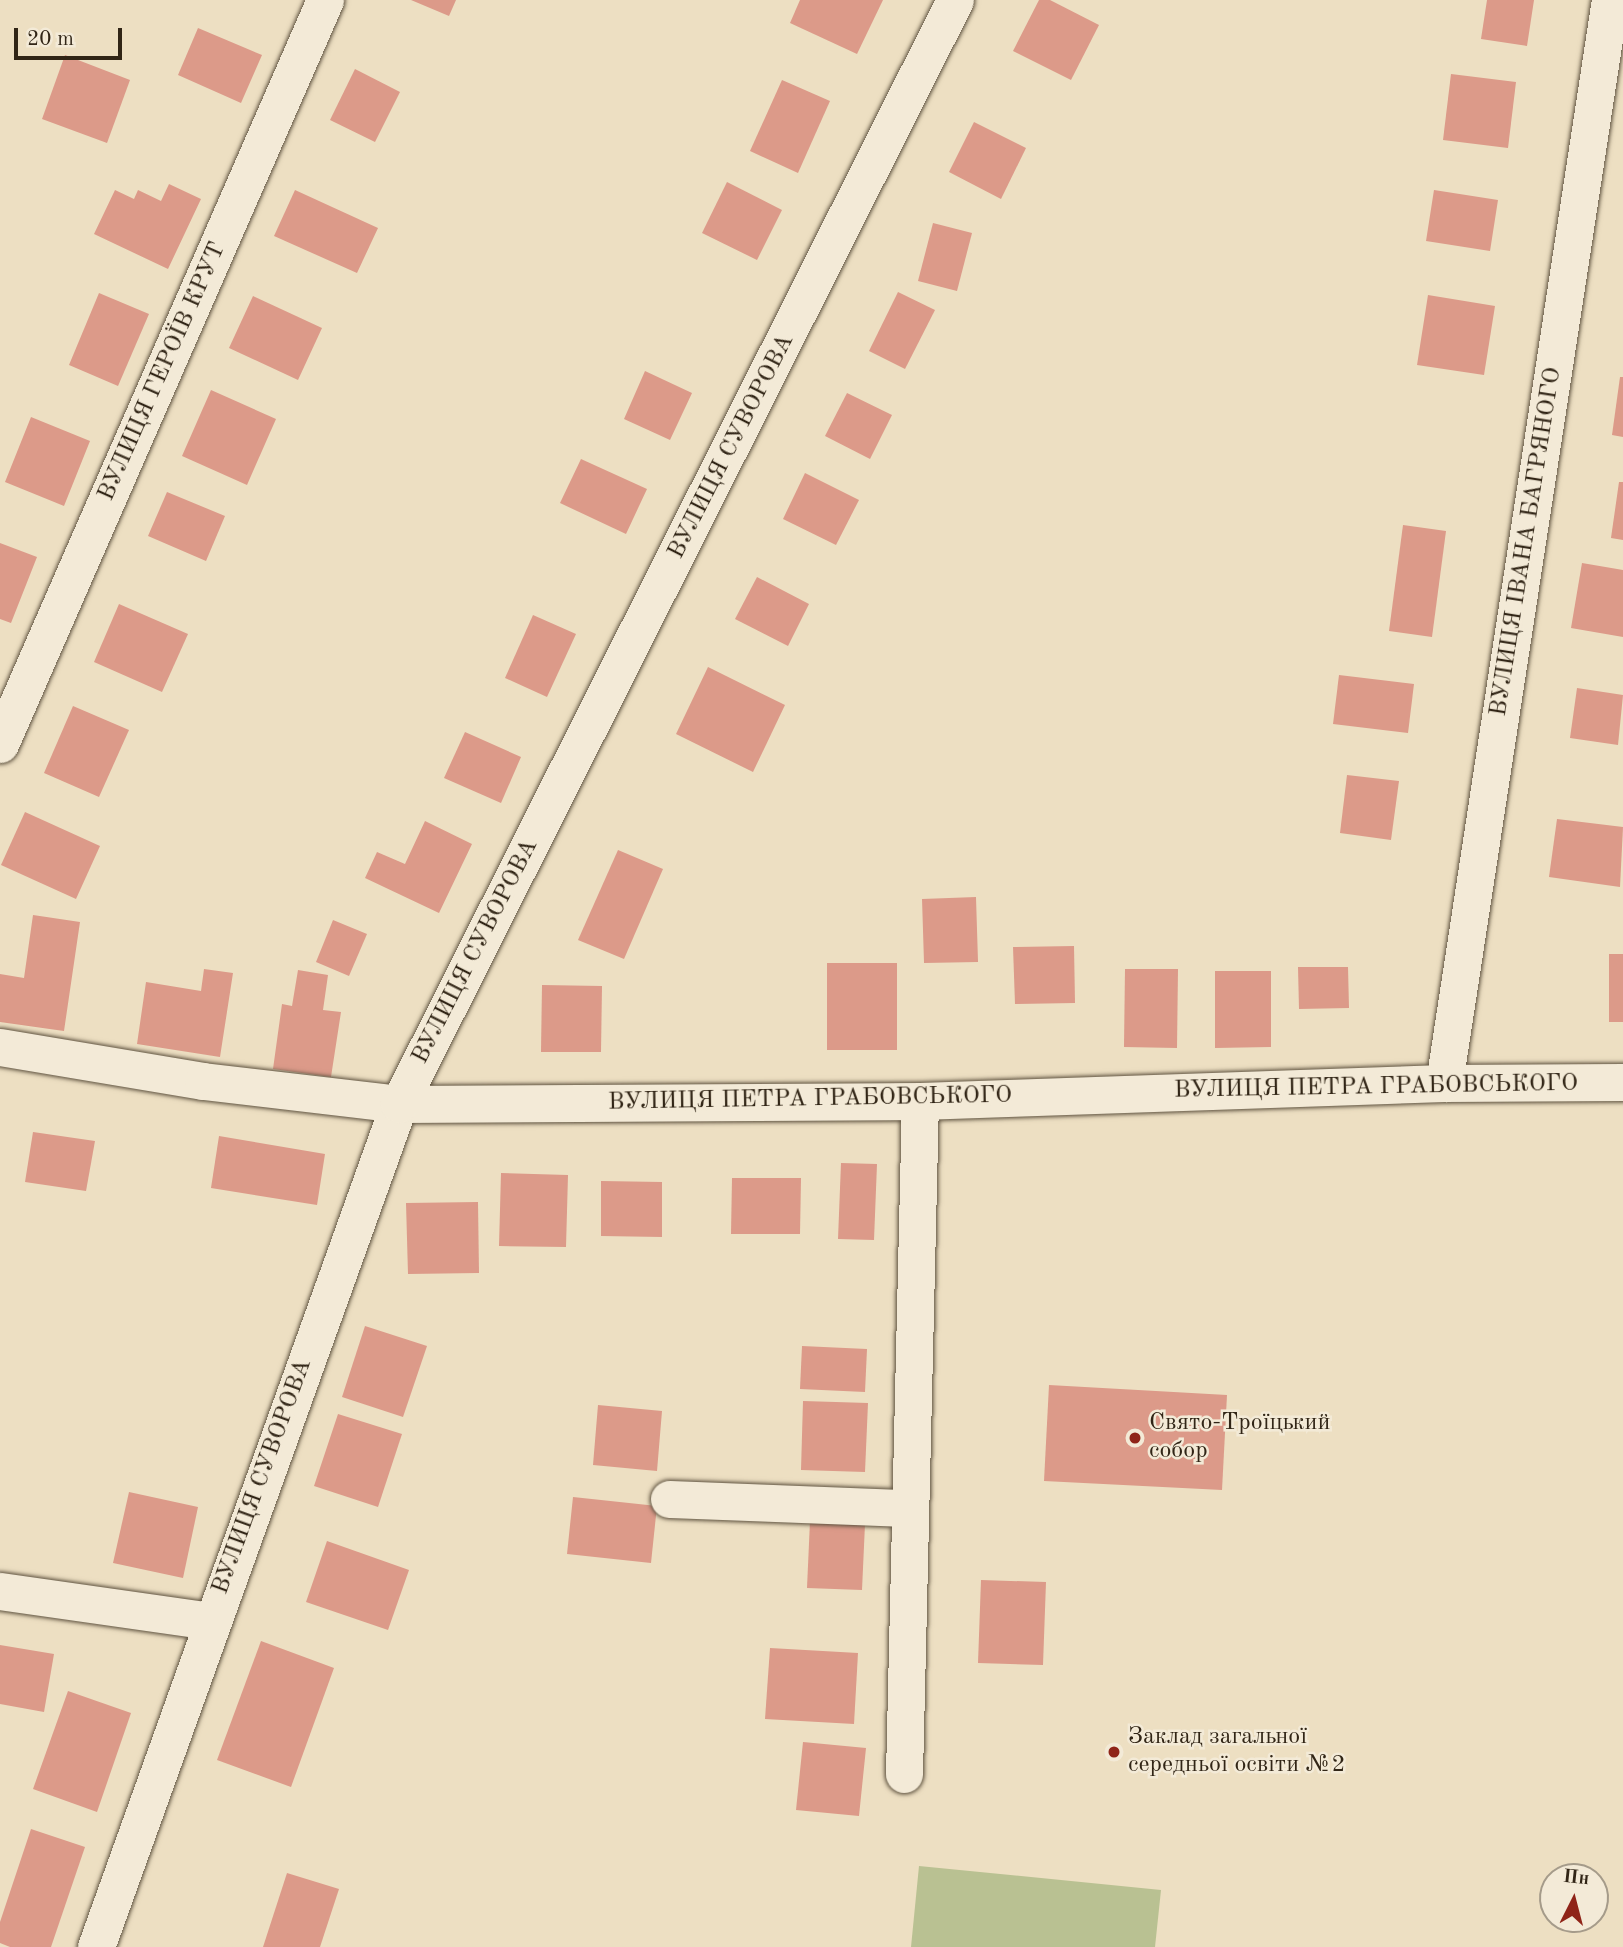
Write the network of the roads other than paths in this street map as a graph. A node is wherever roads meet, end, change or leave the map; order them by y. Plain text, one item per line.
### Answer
1 (325, 0) edge
2 (955, 0) edge
3 (1610, 0) edge
4 (0, 744) edge
5 (0, 1047) edge
6 (1444, 1083) junction
7 (1623, 1083) edge
8 (920, 1101) junction
9 (399, 1104) junction
10 (669, 1499) dead end
11 (908, 1507) junction
12 (0, 1591) edge
13 (211, 1620) junction
14 (904, 1774) dead end
15 (96, 1947) edge

1 - 4 street, ВУЛИЦЯ ГЕРОЇВ КРУТ
2 - 9 street, ВУЛИЦЯ СУВОРОВА
3 - 6 street, ВУЛИЦЯ ІВАНА БАГРЯНОГО
5 - 9 street, ВУЛИЦЯ ПЕТРА ГРАБОВСЬКОГО
6 - 7 street, ВУЛИЦЯ ПЕТРА ГРАБОВСЬКОГО
6 - 8 street, ВУЛИЦЯ ПЕТРА ГРАБОВСЬКОГО
8 - 9 street, ВУЛИЦЯ ПЕТРА ГРАБОВСЬКОГО
8 - 11 street
9 - 13 street, ВУЛИЦЯ СУВОРОВА
10 - 11 street
11 - 14 street
12 - 13 street
13 - 15 street, ВУЛИЦЯ СУВОРОВА

